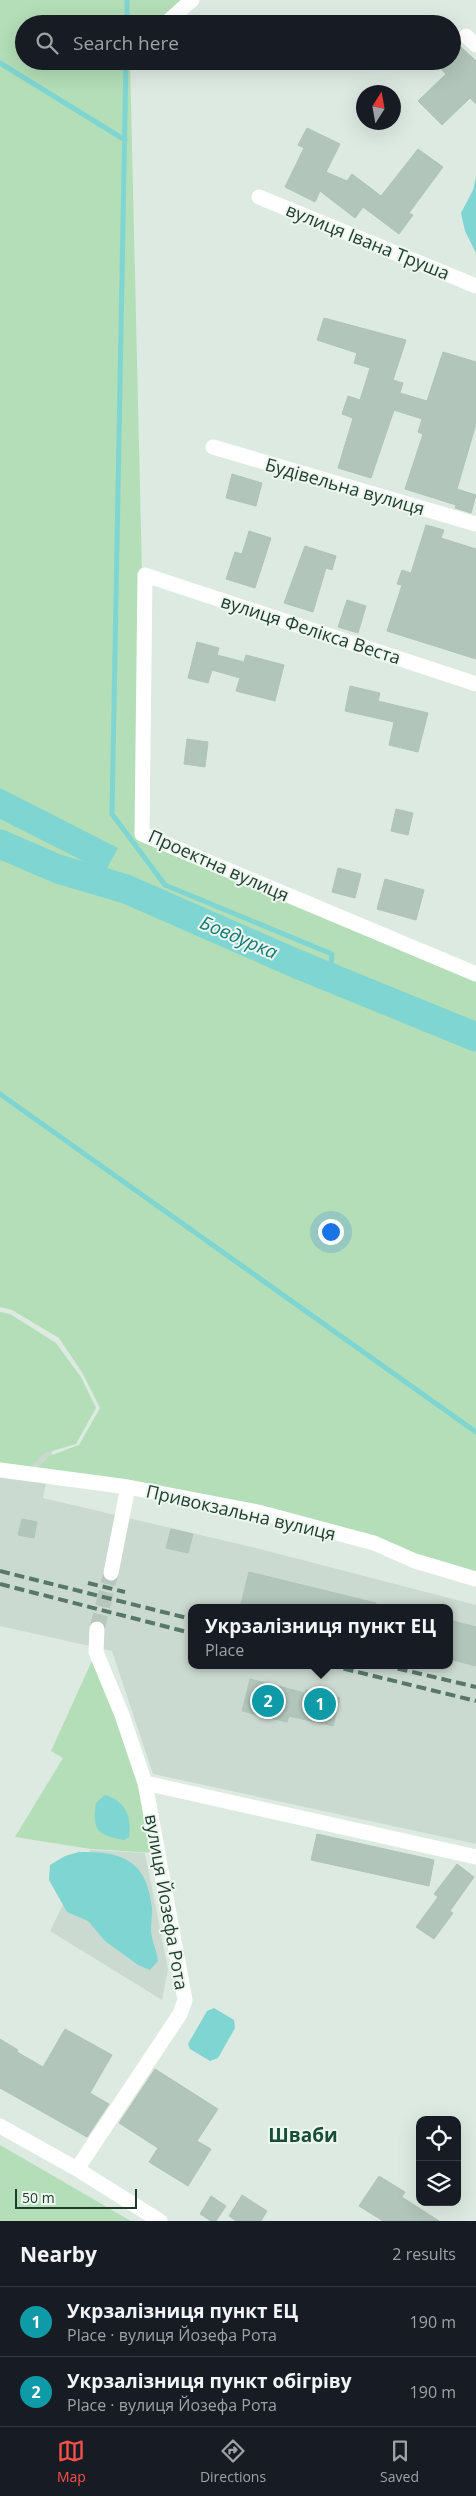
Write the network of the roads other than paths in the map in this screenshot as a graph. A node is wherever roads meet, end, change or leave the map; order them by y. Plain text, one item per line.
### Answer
1 (192, 0) edge
2 (175, 15) edge
3 (259, 197) dead end
4 (476, 286) edge
5 (214, 447) dead end
6 (476, 524) edge
7 (145, 574) joint
8 (476, 684) edge
9 (476, 974) edge
10 (0, 1470) edge
11 (128, 1487) junction
12 (111, 1573) tunnel mouth
13 (476, 1579) edge
14 (97, 1629) tunnel mouth
15 (145, 1784) junction
16 (476, 1857) edge
17 (0, 2126) edge
18 (77, 2169) junction
19 (160, 2221) edge

1 - 2 street
3 - 4 street, вулиця Івана Труша
5 - 6 street, Будівельна вулиця
7 - 8 street, вулиця Фелікса Веста
7 - 9 street, Проектна вулиця
10 - 11 street, Привокзальна вулиця
11 - 12 street
11 - 13 street, Привокзальна вулиця
14 - 15 street, вулиця Йозефа Рота
15 - 16 street, вулиця Йозефа Рота
15 - 18 street, вулиця Йозефа Рота
17 - 18 street
18 - 19 street

